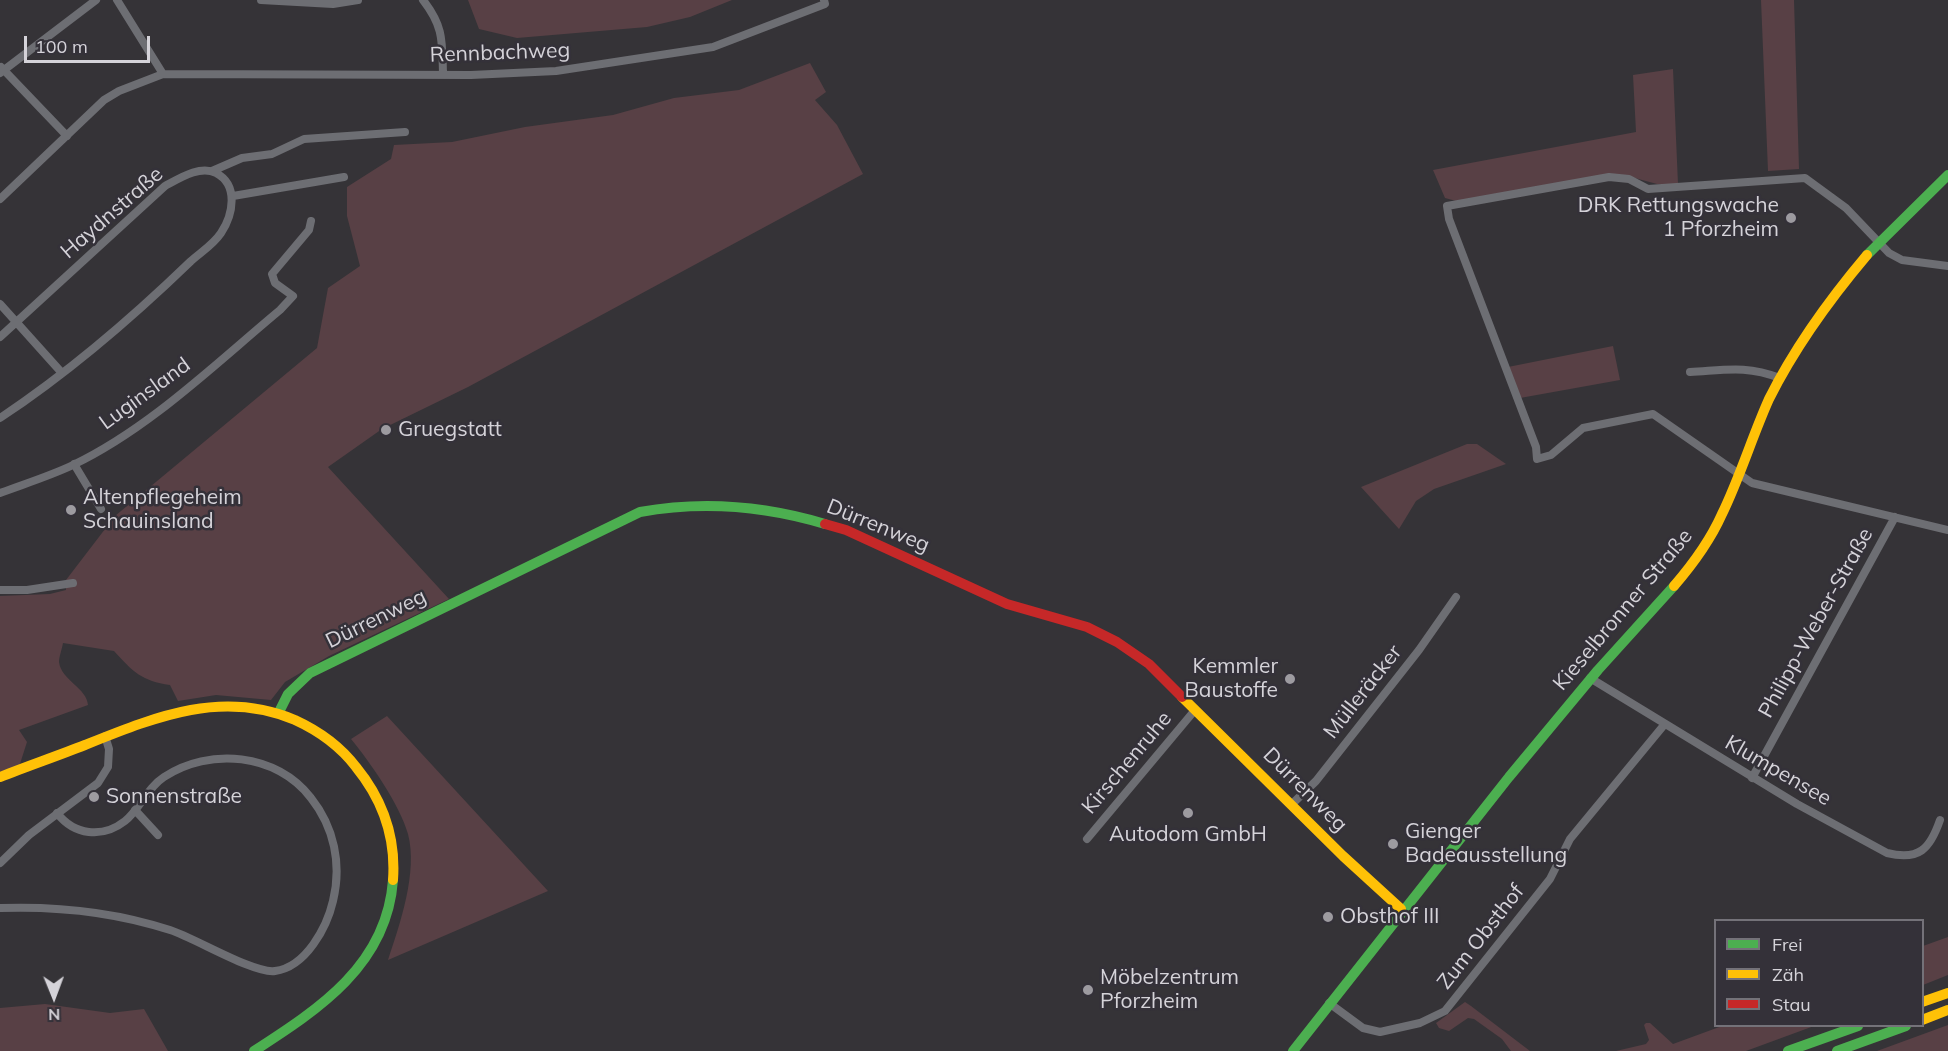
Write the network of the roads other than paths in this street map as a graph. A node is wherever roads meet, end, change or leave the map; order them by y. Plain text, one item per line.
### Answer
1 (96, 0) edge
2 (117, 0) edge
3 (261, 0) edge
4 (358, 0) edge
5 (423, 0) edge
6 (824, 0) edge
7 (1, 69) edge
8 (163, 74) junction
9 (443, 74) junction
10 (405, 132) dead end
11 (67, 136) junction
12 (212, 171) junction
13 (1948, 175) edge
14 (344, 177) dead end
15 (233, 196) junction
16 (0, 199) edge
17 (311, 220) dead end
18 (1879, 241) junction
19 (1948, 266) edge
20 (0, 304) edge
21 (16, 322) junction
22 (0, 337) edge
23 (1690, 372) dead end
24 (62, 374) junction
25 (1780, 378) junction
26 (0, 418) edge
27 (74, 464) junction
28 (1737, 473) junction
29 (0, 493) edge
30 (101, 509) dead end
31 (1895, 518) junction
32 (1948, 530) edge
33 (73, 583) dead end
34 (0, 590) edge
35 (1456, 597) dead end
36 (1590, 678) junction
37 (1196, 710) junction
38 (279, 712) junction
39 (1664, 725) junction
40 (105, 736) junction
41 (0, 777) edge
42 (1752, 778) junction
43 (1292, 804) junction
44 (135, 810) junction
45 (57, 813) junction
46 (1940, 820) dead end
47 (158, 835) dead end
48 (1087, 839) dead end
49 (0, 863) edge
50 (0, 908) edge
51 (1401, 909) junction
52 (1948, 993) edge
53 (1924, 1002) edge
54 (1329, 1003) junction
55 (1948, 1010) edge
56 (1924, 1020) edge
57 (1855, 1027) edge
58 (1903, 1027) edge
59 (254, 1051) edge
60 (1293, 1051) edge
61 (1788, 1051) edge
62 (1837, 1051) edge

1 - 7 street
2 - 8 street
3 - 4 street
5 - 9 street
6 - 9 street, Rennbachweg
7 - 11 street
8 - 9 street, Rennbachweg
8 - 11 street, Rennbachweg
10 - 12 street, Haydnstraße
11 - 16 street, Rennbachweg
12 - 15 street
12 - 21 street, Haydnstraße
13 - 18 main road, Kieselbronner Straße
14 - 15 street
15 - 24 street
17 - 27 street, Luginsland
18 - 19 street
18 - 25 main road, Kieselbronner Straße
18 - 28 street
20 - 21 street
21 - 22 street, Haydnstraße
21 - 24 street
23 - 25 street
24 - 26 street
25 - 28 main road, Kieselbronner Straße
27 - 29 street, Luginsland
27 - 30 street
28 - 31 street
28 - 36 main road, Kieselbronner Straße
31 - 32 street
31 - 42 street, Philipp-Weber-Straße
33 - 34 street
35 - 43 street, Mülleräcker
36 - 39 street, Klumpensee
36 - 51 main road, Kieselbronner Straße
37 - 38 main road, Dürrenweg
37 - 43 main road, Dürrenweg
37 - 48 street, Kirschenruhe
38 - 40 main road
38 - 59 main road
39 - 42 street, Klumpensee
39 - 54 street, Zum Obsthof
40 - 41 main road
40 - 45 street
42 - 46 street, Klumpensee
43 - 51 main road, Dürrenweg
44 - 45 street
44 - 47 street
44 - 50 street
45 - 49 street
51 - 54 main road, Kieselbronner Straße
52 - 53 main road
54 - 60 main road, Kieselbronner Straße
55 - 56 main road
57 - 61 main road
58 - 62 main road

